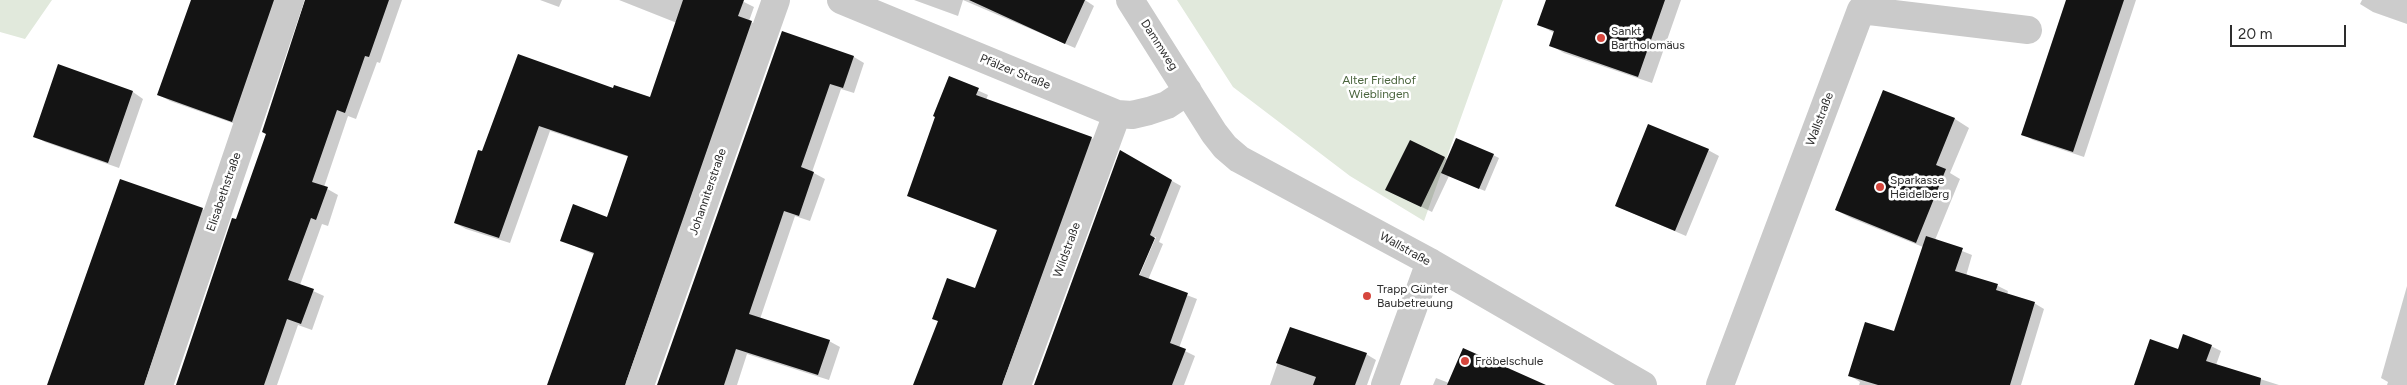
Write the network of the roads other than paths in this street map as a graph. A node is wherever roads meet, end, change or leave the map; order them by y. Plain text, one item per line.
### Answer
1 (290, 0) edge
2 (776, 0) edge
3 (841, 0) edge
4 (1130, 0) edge
5 (2028, 30) dead end
6 (1188, 91) junction
7 (1117, 114) junction
8 (1430, 262) junction
9 (159, 385) edge
10 (640, 385) edge
11 (1018, 385) edge
12 (1386, 385) edge
13 (1643, 385) edge
14 (1720, 385) edge

1 - 9 street, Elisabethstraße
2 - 10 street, Johanniterstraße
3 - 7 street, Pfälzer Straße
4 - 6 street, Dammweg
5 - 14 street, Wallstraße
6 - 7 street, Pfälzer Straße
6 - 8 street, Wallstraße
7 - 11 street, Wildstraße
8 - 12 street
8 - 13 street, Wallstraße

